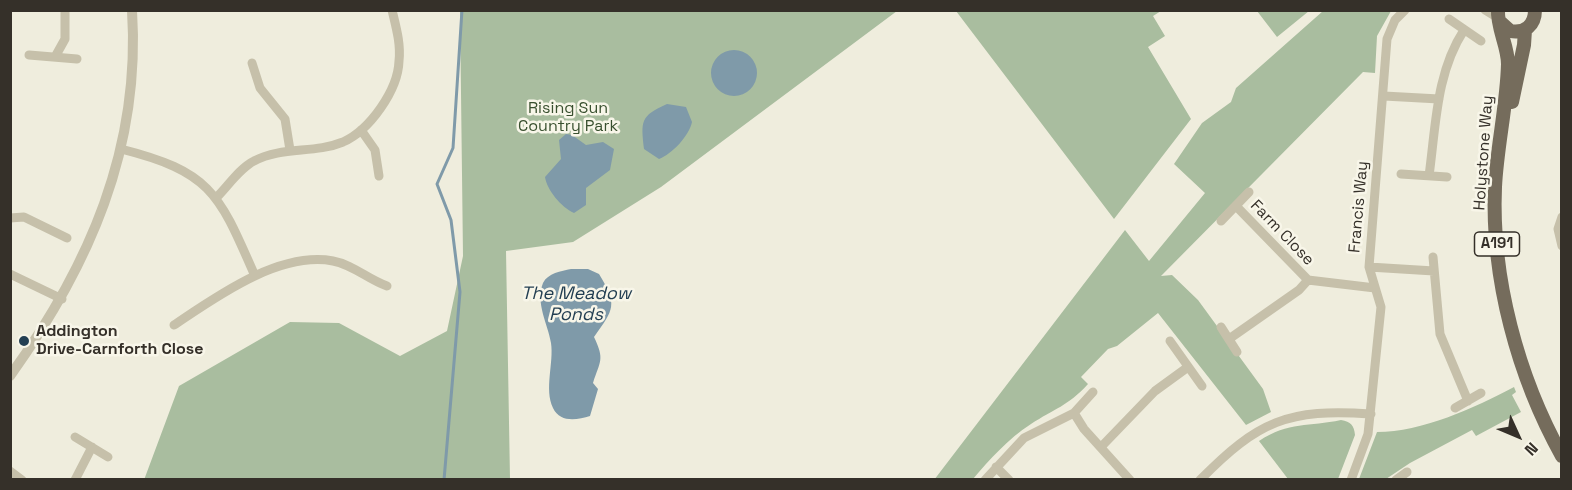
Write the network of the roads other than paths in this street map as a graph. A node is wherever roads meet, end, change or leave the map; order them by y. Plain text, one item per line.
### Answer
1 (65, 10) edge
2 (132, 10) edge
3 (392, 10) edge
4 (1405, 10) edge
5 (1485, 10) edge
6 (1535, 10) edge
7 (1499, 17) edge
8 (1449, 19) dead end
9 (1464, 30) junction
10 (1525, 30) junction
11 (1481, 41) dead end
12 (29, 55) dead end
13 (55, 57) junction
14 (77, 59) dead end
15 (252, 63) dead end
16 (1384, 96) junction
17 (1439, 99) junction
18 (361, 130) junction
19 (121, 149) junction
20 (290, 150) junction
21 (1401, 174) dead end
22 (379, 176) dead end
23 (1429, 176) junction
24 (1447, 177) dead end
25 (1249, 192) dead end
26 (217, 196) junction
27 (1236, 206) junction
28 (1562, 217) edge
29 (10, 218) edge
30 (1221, 221) dead end
31 (67, 238) dead end
32 (1562, 246) edge
33 (1433, 257) dead end
34 (1369, 267) junction
35 (1434, 271) junction
36 (10, 274) edge
37 (255, 276) junction
38 (1308, 280) junction
39 (387, 286) dead end
40 (1375, 288) junction
41 (62, 299) junction
42 (174, 325) dead end
43 (1221, 327) dead end
44 (1228, 339) junction
45 (1170, 341) dead end
46 (1237, 352) dead end
47 (1188, 367) junction
48 (10, 376) edge
49 (1202, 386) dead end
50 (1093, 392) dead end
51 (1481, 393) dead end
52 (1468, 401) junction
53 (1455, 408) dead end
54 (1074, 413) junction
55 (1371, 414) junction
56 (75, 438) dead end
57 (1562, 440) edge
58 (92, 447) junction
59 (1101, 447) junction
60 (1562, 456) edge
61 (108, 457) dead end
62 (996, 467) junction
63 (10, 471) edge
64 (1407, 472) dead end
65 (22, 480) edge
66 (75, 480) edge
67 (985, 480) edge
68 (1009, 480) edge
69 (1130, 480) edge
70 (1200, 480) edge
71 (1351, 480) edge
72 (1396, 480) edge

1 - 13 street
2 - 19 street
3 - 18 street
4 - 16 street, Francis Way
5 - 7 street
6 - 10 main road, Holystone Way / A191
7 - 10 main road
7 - 60 main road, Holystone Way / A191
8 - 9 street
9 - 11 street
9 - 17 street
10 - 57 main road, Holystone Way / A191
12 - 13 street
13 - 14 street
15 - 20 street
16 - 17 street
16 - 34 street, Francis Way
17 - 23 street
18 - 20 street
18 - 22 street
19 - 26 street
19 - 41 street
20 - 26 street
21 - 23 street
23 - 24 street
25 - 27 street, Farm Close
26 - 37 street
27 - 30 street, Farm Close
27 - 38 street, Farm Close
28 - 32 street
29 - 31 street
33 - 35 street
34 - 35 street
34 - 40 street, Francis Way
35 - 52 street
36 - 41 street
37 - 39 street
37 - 42 street
38 - 40 street, Farm Close
38 - 44 street, Farm Close
40 - 55 street, Francis Way
41 - 48 street
43 - 44 street
44 - 46 street
45 - 47 street
47 - 49 street
47 - 59 street
50 - 54 street
51 - 52 street
52 - 53 street
54 - 59 street
54 - 62 street
55 - 70 street
55 - 71 street, Francis Way
56 - 58 street
58 - 61 street
58 - 66 street
59 - 69 street
62 - 67 street
62 - 68 street
63 - 65 street
64 - 72 street

